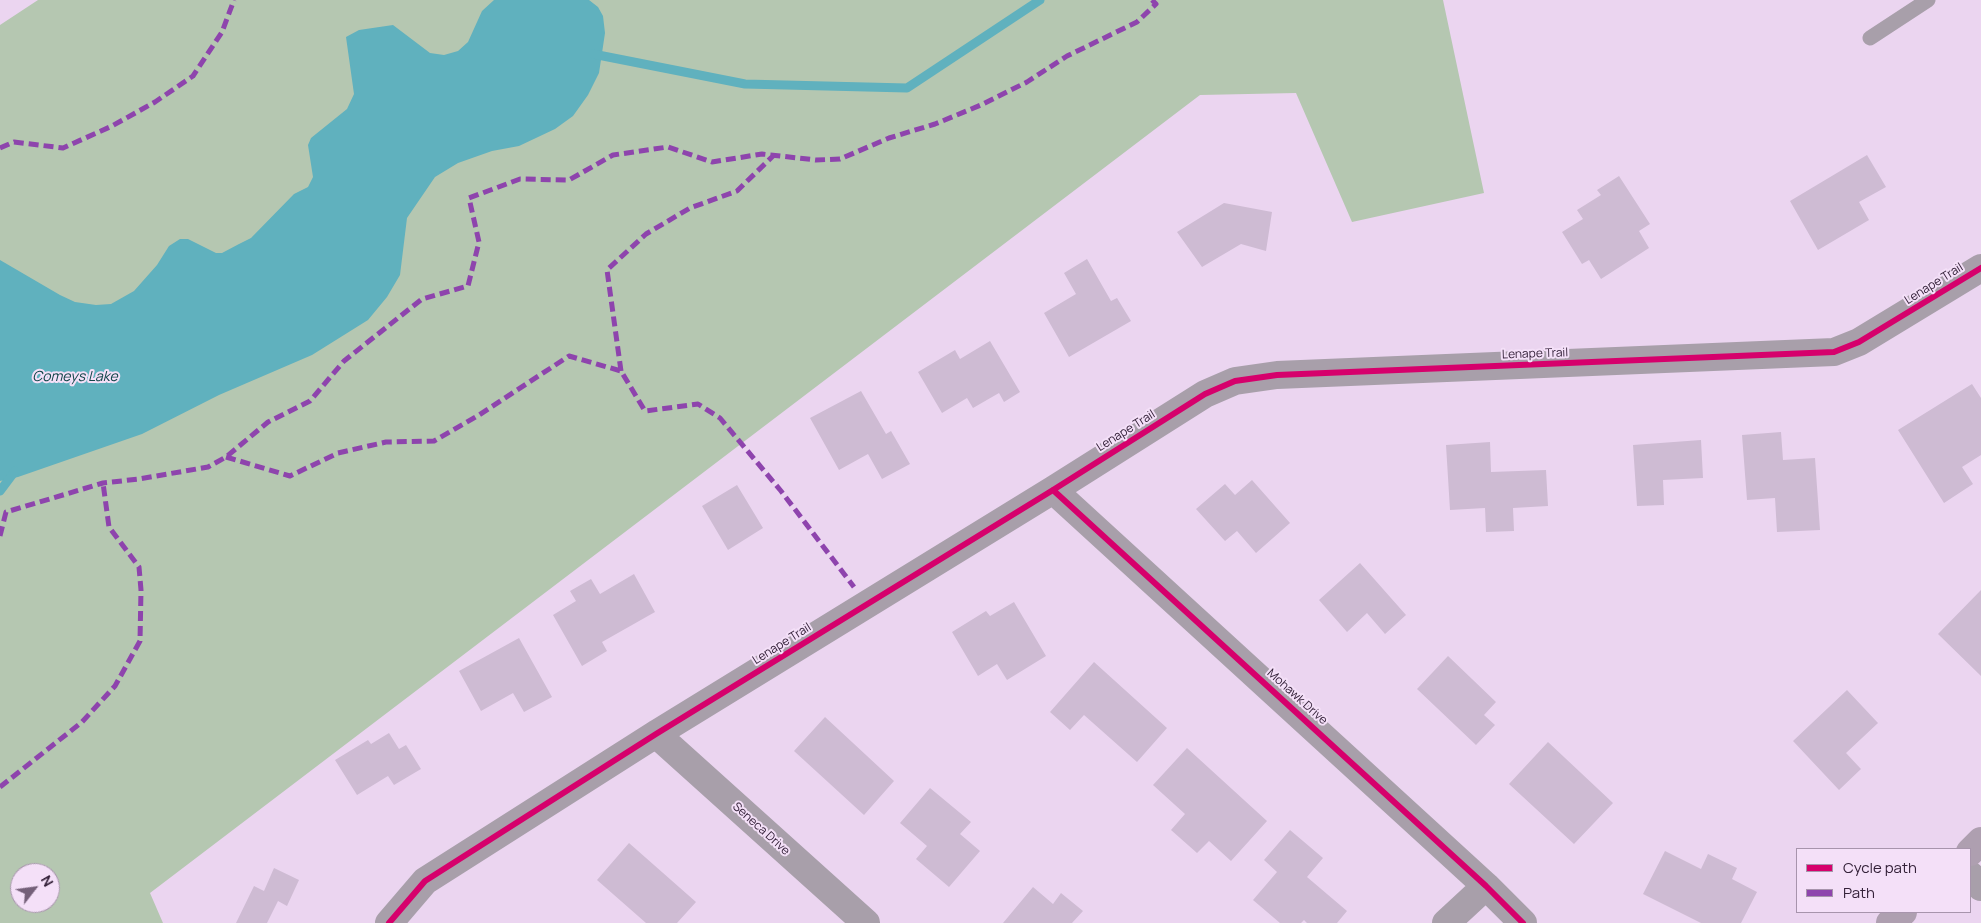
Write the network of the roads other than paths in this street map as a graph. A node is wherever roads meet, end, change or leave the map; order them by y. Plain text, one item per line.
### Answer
1 (1928, 0) edge
2 (1870, 38) dead end
3 (1981, 268) edge
4 (1053, 490) junction
5 (656, 734) junction
6 (1981, 841) edge
7 (1971, 851) edge
8 (1971, 876) edge
9 (1486, 886) junction
10 (1981, 887) edge
11 (1902, 913) edge
12 (389, 923) edge
13 (866, 923) edge
14 (1446, 923) edge
15 (1523, 923) edge
16 (1890, 923) edge

1 - 2 lane
3 - 4 street, Lenape Trail
4 - 5 street, Lenape Trail
4 - 9 street, Mohawk Drive
5 - 12 street, Lenape Trail
5 - 13 street, Seneca Drive
6 - 7 main road
8 - 10 street
9 - 14 street
9 - 15 street, Mohawk Drive
11 - 16 main road

